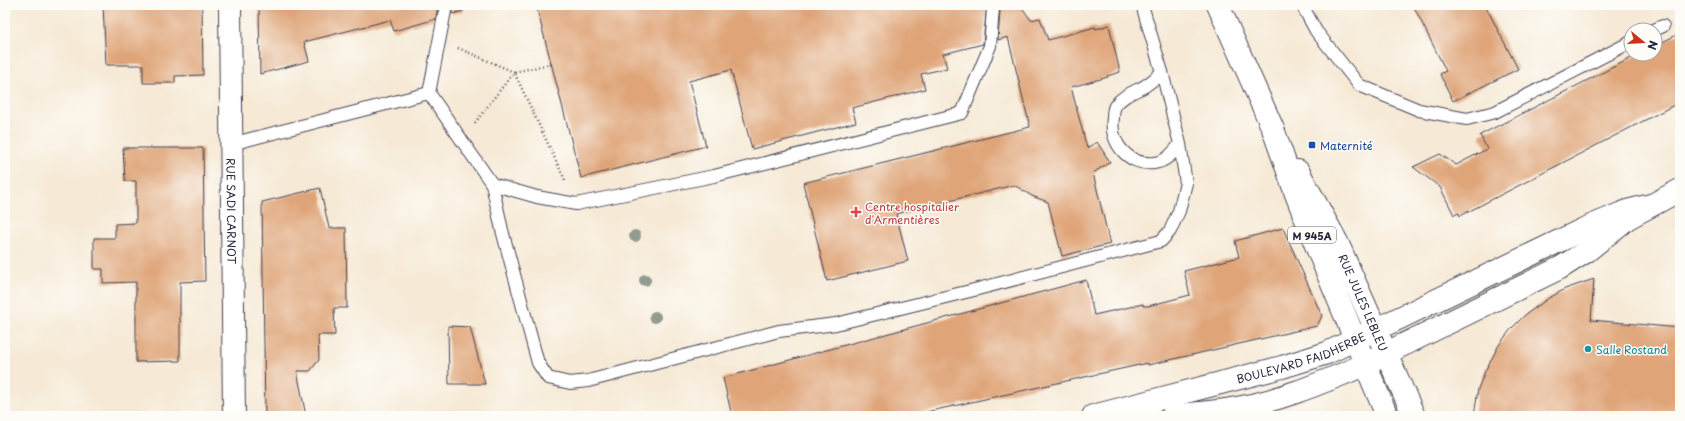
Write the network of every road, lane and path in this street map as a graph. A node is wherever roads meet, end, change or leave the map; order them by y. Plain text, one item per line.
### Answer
1 (230, 5) edge
2 (444, 5) edge
3 (1142, 5) edge
4 (1218, 5) edge
5 (1302, 5) edge
6 (993, 10) dead end
7 (439, 40) junction
8 (1623, 46) edge
9 (551, 64) dead end
10 (514, 72) junction
11 (1162, 72) junction
12 (429, 93) junction
13 (1273, 129) junction
14 (462, 140) junction
15 (231, 144) junction
16 (1180, 144) junction
17 (492, 184) junction
18 (1680, 190) edge
19 (576, 204) junction
20 (1651, 205) junction
21 (1376, 330) junction
22 (1354, 340) junction
23 (1387, 353) junction
24 (1365, 364) junction
25 (234, 416) edge
26 (1093, 416) edge
27 (1172, 416) edge
28 (1387, 416) edge
29 (1414, 416) edge

1 - 15 street, RUE SADI CARNOT
2 - 7 lane
3 - 11 lane
4 - 13 street, RUE JULES LEBLEU / M 945A
5 - 8 lane
6 - 19 lane
7 - 10 path
7 - 12 lane
9 - 10 path
10 - 14 path
10 - 19 path
11 - 16 lane
11 - 16 lane
12 - 14 lane
12 - 15 lane
13 - 21 street, RUE JULES LEBLEU / M 945A
13 - 22 street, RUE JULES LEBLEU / M 945A
14 - 17 lane
15 - 25 street, RUE SADI CARNOT
16 - 17 lane
17 - 19 lane
18 - 20 street, BOULEVARD FAIDHERBE
20 - 21 street, BOULEVARD FAIDHERBE
20 - 23 street, BOULEVARD FAIDHERBE
21 - 22 street, BOULEVARD FAIDHERBE
21 - 23 street, RUE JULES LEBLEU / M 945A
22 - 24 street, RUE JULES LEBLEU / M 945A
22 - 26 street, BOULEVARD FAIDHERBE
23 - 24 street, BOULEVARD FAIDHERBE
23 - 29 street, RUE JULES LEBLEU / M 945A
24 - 27 street, BOULEVARD FAIDHERBE
24 - 28 street, RUE JULES LEBLEU / M 945A

